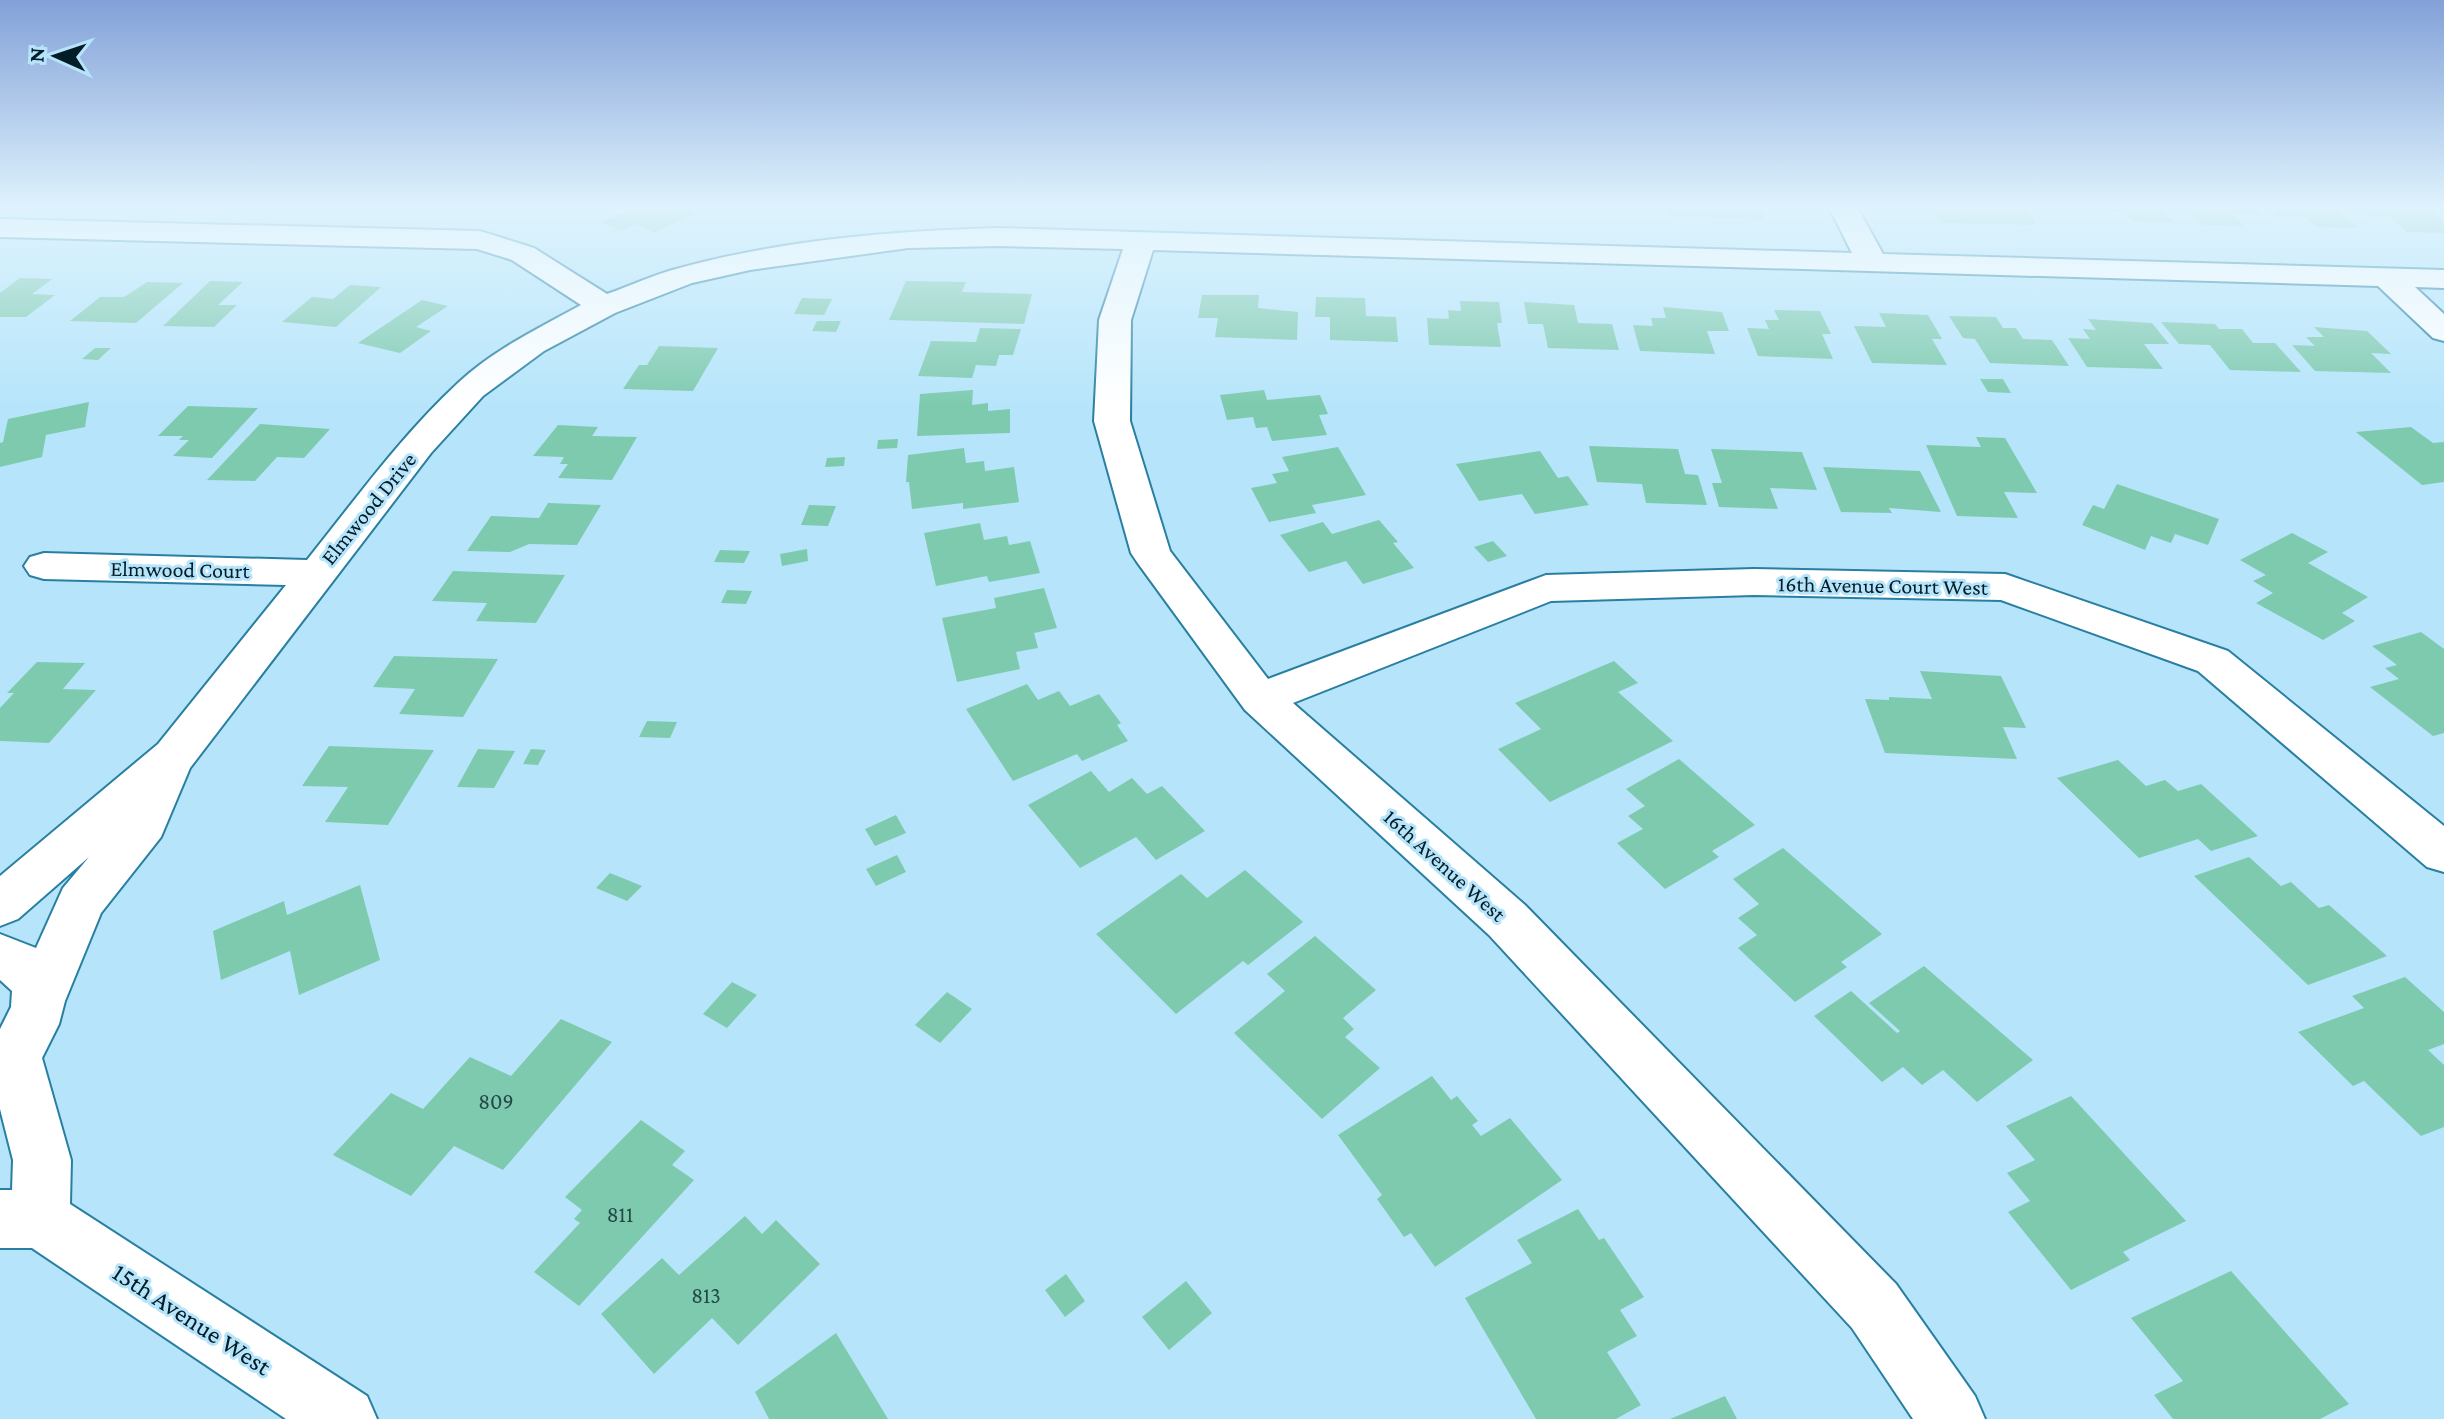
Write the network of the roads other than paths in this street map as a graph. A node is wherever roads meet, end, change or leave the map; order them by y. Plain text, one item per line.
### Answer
1 (553, 273) edge
2 (697, 273) edge
3 (1130, 273) edge
4 (2256, 273) edge
5 (2386, 277) junction
6 (2444, 279) edge
7 (604, 306) junction
8 (2444, 331) edge
9 (44, 566) dead end
10 (316, 573) junction
11 (1260, 699) junction
12 (174, 756) junction
13 (2444, 853) edge
14 (0, 905) edge
15 (0, 956) edge
16 (40, 997) junction
17 (7, 1063) edge
18 (20, 1219) edge
19 (344, 1419) edge
20 (1952, 1419) edge

1 - 7 street
2 - 7 street, Elmwood Drive
3 - 11 street, 16th Avenue West
4 - 5 street, Elmwood Drive
5 - 6 street, Elmwood Drive
5 - 8 street
7 - 10 street, Elmwood Drive
9 - 10 street, Elmwood Court
10 - 12 street, Elmwood Drive
11 - 13 street, 16th Avenue Court West
11 - 20 street, 16th Avenue West
12 - 14 street, Elmwood Drive
12 - 16 street, Elmwood Drive
15 - 16 street
16 - 17 street, Elmwood Drive
17 - 18 street, 15th Avenue West
18 - 19 street, 15th Avenue West

